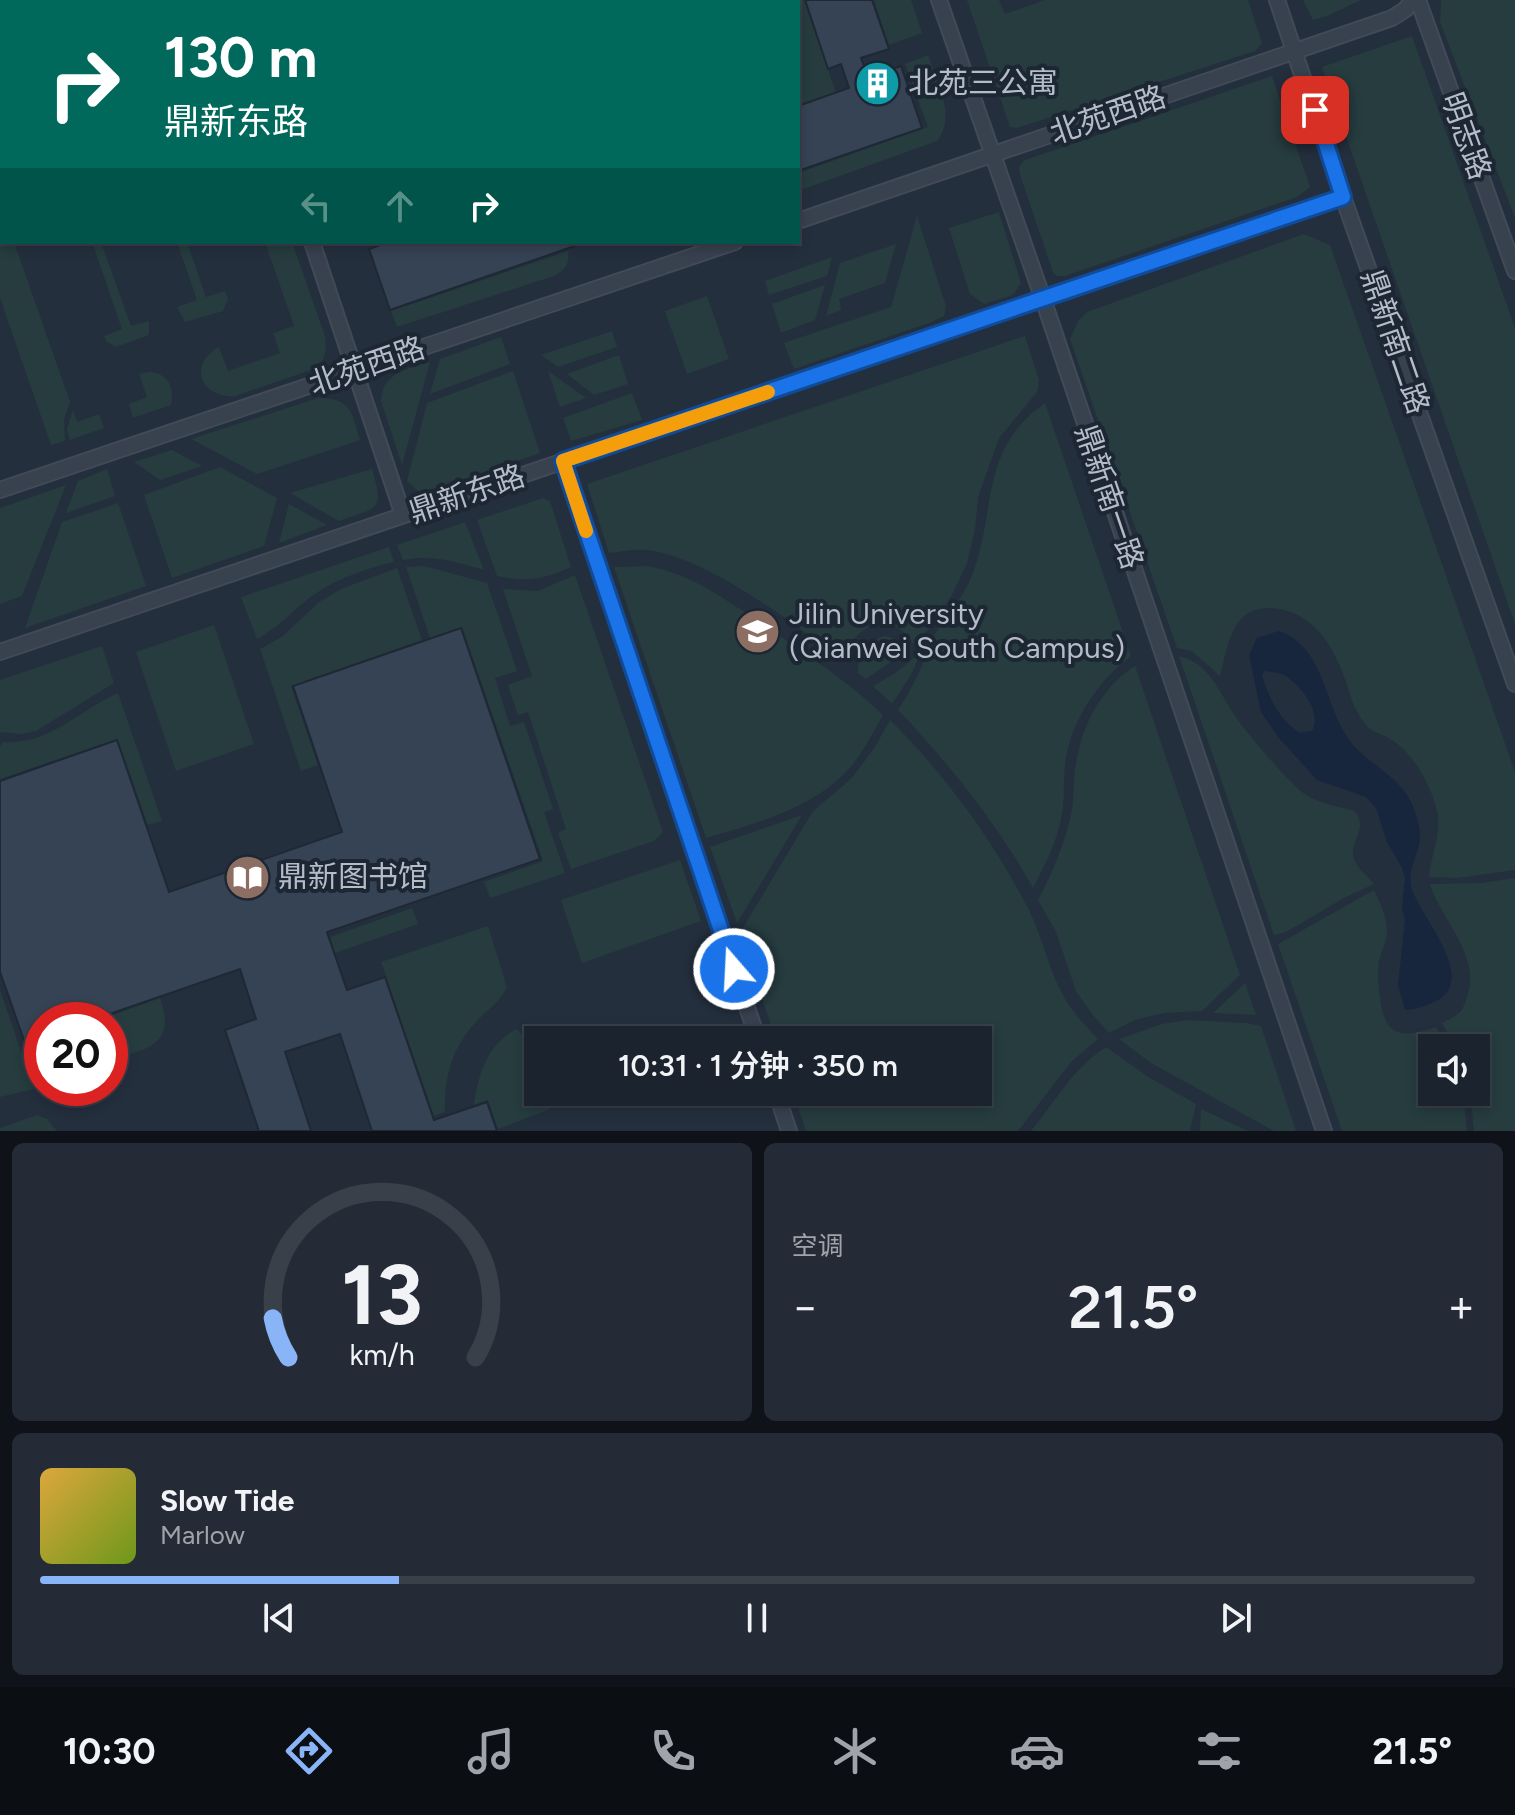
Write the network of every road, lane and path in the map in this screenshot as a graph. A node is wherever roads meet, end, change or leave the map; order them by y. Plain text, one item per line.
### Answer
1 (939, 0) edge
2 (1277, 0) edge
3 (1415, 0) edge
4 (1296, 53) junction
5 (992, 155) junction
6 (1343, 197) junction
7 (800, 220) edge
8 (313, 244) edge
9 (729, 244) edge
10 (1515, 271) edge
11 (1043, 299) junction
12 (355, 370) junction
13 (563, 461) junction
14 (0, 490) edge
15 (403, 515) junction
16 (0, 652) edge
17 (1515, 684) edge
18 (753, 1026) edge
19 (781, 1106) edge
20 (789, 1131) edge
21 (1324, 1131) edge

1 - 5 lane, 鼎新南一路
2 - 4 lane, 鼎新南二路
3 - 4 lane, 北苑西路
3 - 10 lane, 明志路
4 - 5 lane, 北苑西路
4 - 6 lane, 鼎新南二路
5 - 7 lane, 北苑西路
5 - 11 lane, 鼎新南一路
6 - 11 lane, 鼎新东路
6 - 17 lane, 鼎新南二路
8 - 12 lane
9 - 12 lane, 北苑西路
11 - 13 lane, 鼎新东路
11 - 21 lane, 鼎新南一路
12 - 14 lane, 北苑西路
12 - 15 lane
13 - 15 lane, 鼎新东路
13 - 18 lane
15 - 16 lane, 鼎新东路
19 - 20 lane

